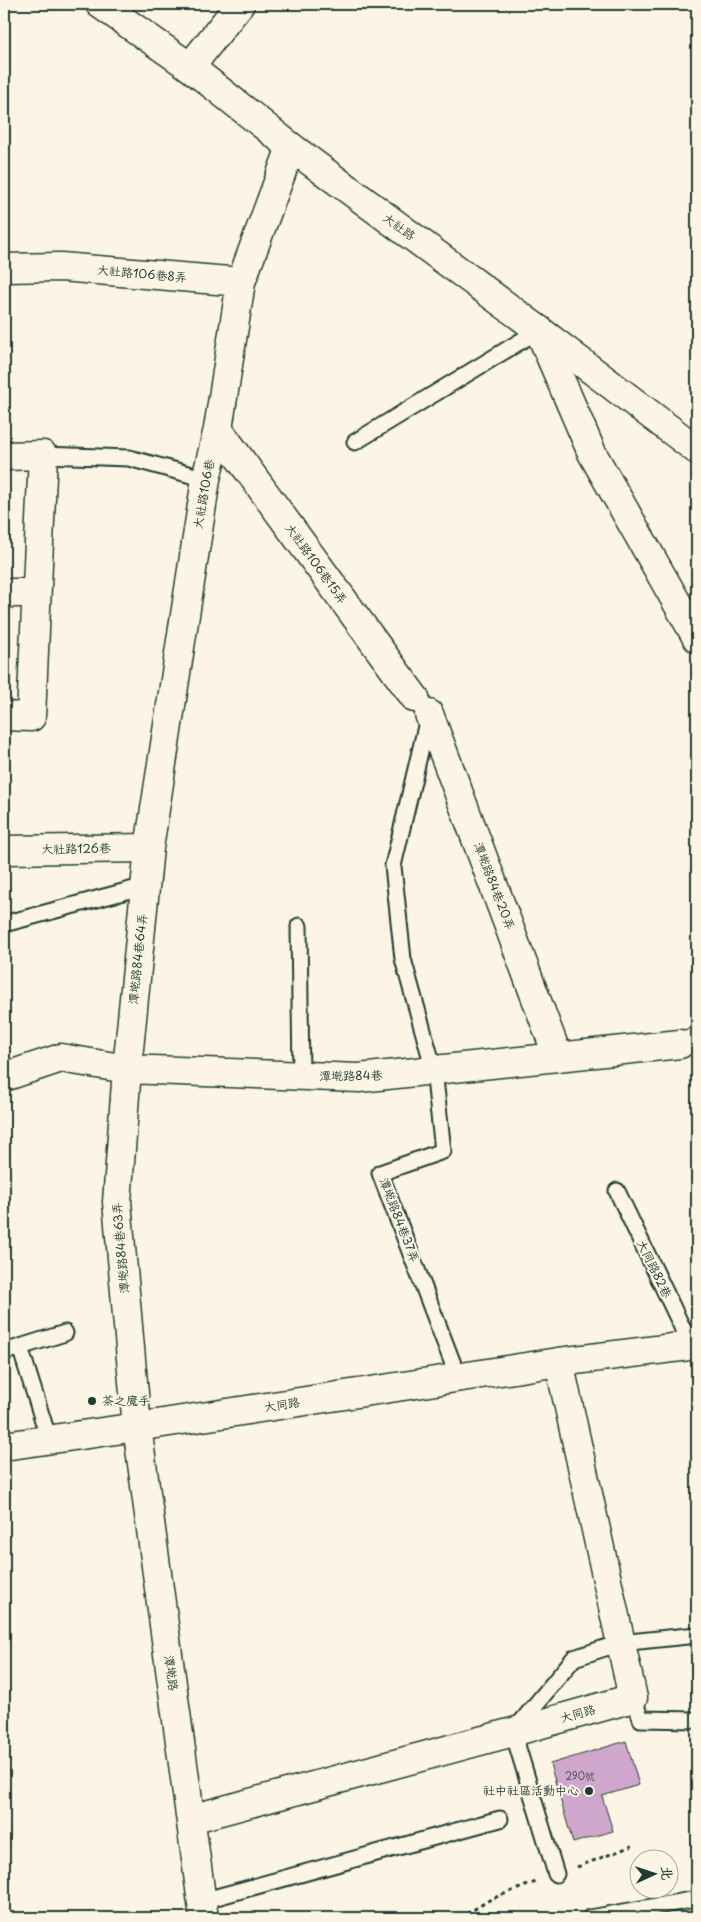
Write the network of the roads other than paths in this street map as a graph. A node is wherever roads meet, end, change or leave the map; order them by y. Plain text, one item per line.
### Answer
1 (100, 4) edge
2 (240, 4) edge
3 (190, 67) junction
4 (291, 147) junction
5 (4, 268) edge
6 (241, 282) junction
7 (539, 330) junction
8 (218, 429) junction
9 (355, 442) dead end
10 (697, 450) edge
11 (43, 455) junction
12 (4, 456) edge
13 (206, 479) junction
14 (4, 593) edge
15 (36, 593) junction
16 (697, 638) edge
17 (422, 706) junction
18 (4, 716) edge
19 (149, 848) junction
20 (4, 850) edge
21 (145, 886) junction
22 (4, 924) edge
23 (298, 926) dead end
24 (689, 1038) edge
25 (558, 1057) junction
26 (127, 1069) junction
27 (434, 1070) junction
28 (301, 1076) junction
29 (4, 1077) edge
30 (617, 1191) dead end
31 (65, 1333) dead end
32 (20, 1346) junction
33 (695, 1350) edge
34 (4, 1352) edge
35 (559, 1362) junction
36 (458, 1377) junction
37 (137, 1428) junction
38 (49, 1440) junction
39 (4, 1446) edge
40 (697, 1635) edge
41 (620, 1643) junction
42 (633, 1698) junction
43 (697, 1720) edge
44 (513, 1732) junction
45 (191, 1818) junction
46 (500, 1819) dead end
47 (556, 1874) dead end
48 (697, 1899) edge
49 (203, 1910) edge
50 (590, 1918) edge

1 - 3 street, 大社路
2 - 3 street
3 - 4 street, 大社路
4 - 6 street, 大社路106巷
4 - 7 street, 大社路
5 - 6 street, 大社路106巷8弄
6 - 8 street, 大社路106巷
7 - 9 lane
7 - 10 street, 大社路
7 - 16 street
8 - 13 street, 大社路106巷
8 - 17 street, 大社路106巷15弄
11 - 12 street
11 - 13 lane
11 - 15 street
13 - 19 street, 大社路106巷
14 - 15 street
15 - 18 street
17 - 25 street, 潭墘路84巷20弄
17 - 27 lane
19 - 20 street, 大社路126巷
19 - 21 street, 潭墘路84巷64弄
21 - 22 lane
21 - 26 street, 潭墘路84巷64弄
23 - 28 lane
24 - 25 street, 潭墘路84巷
25 - 27 street, 潭墘路84巷
26 - 28 street, 潭墘路84巷
26 - 29 street, 潭墘路84巷
26 - 37 street, 潭墘路84巷63弄
27 - 28 street, 潭墘路84巷
27 - 36 lane, 潭墘路84巷37弄
30 - 33 lane, 大同路82巷
31 - 32 lane
32 - 34 lane
32 - 38 lane
33 - 35 street, 大同路
35 - 36 street, 大同路
35 - 41 street
36 - 37 street, 大同路
37 - 38 street, 大同路
37 - 45 street, 潭墘路
38 - 39 street, 大同路
40 - 41 lane
41 - 42 street
41 - 44 lane
42 - 43 lane
42 - 44 street, 大同路
44 - 45 street, 大同路
44 - 47 lane
45 - 49 street, 潭墘路
46 - 49 lane
48 - 50 lane

